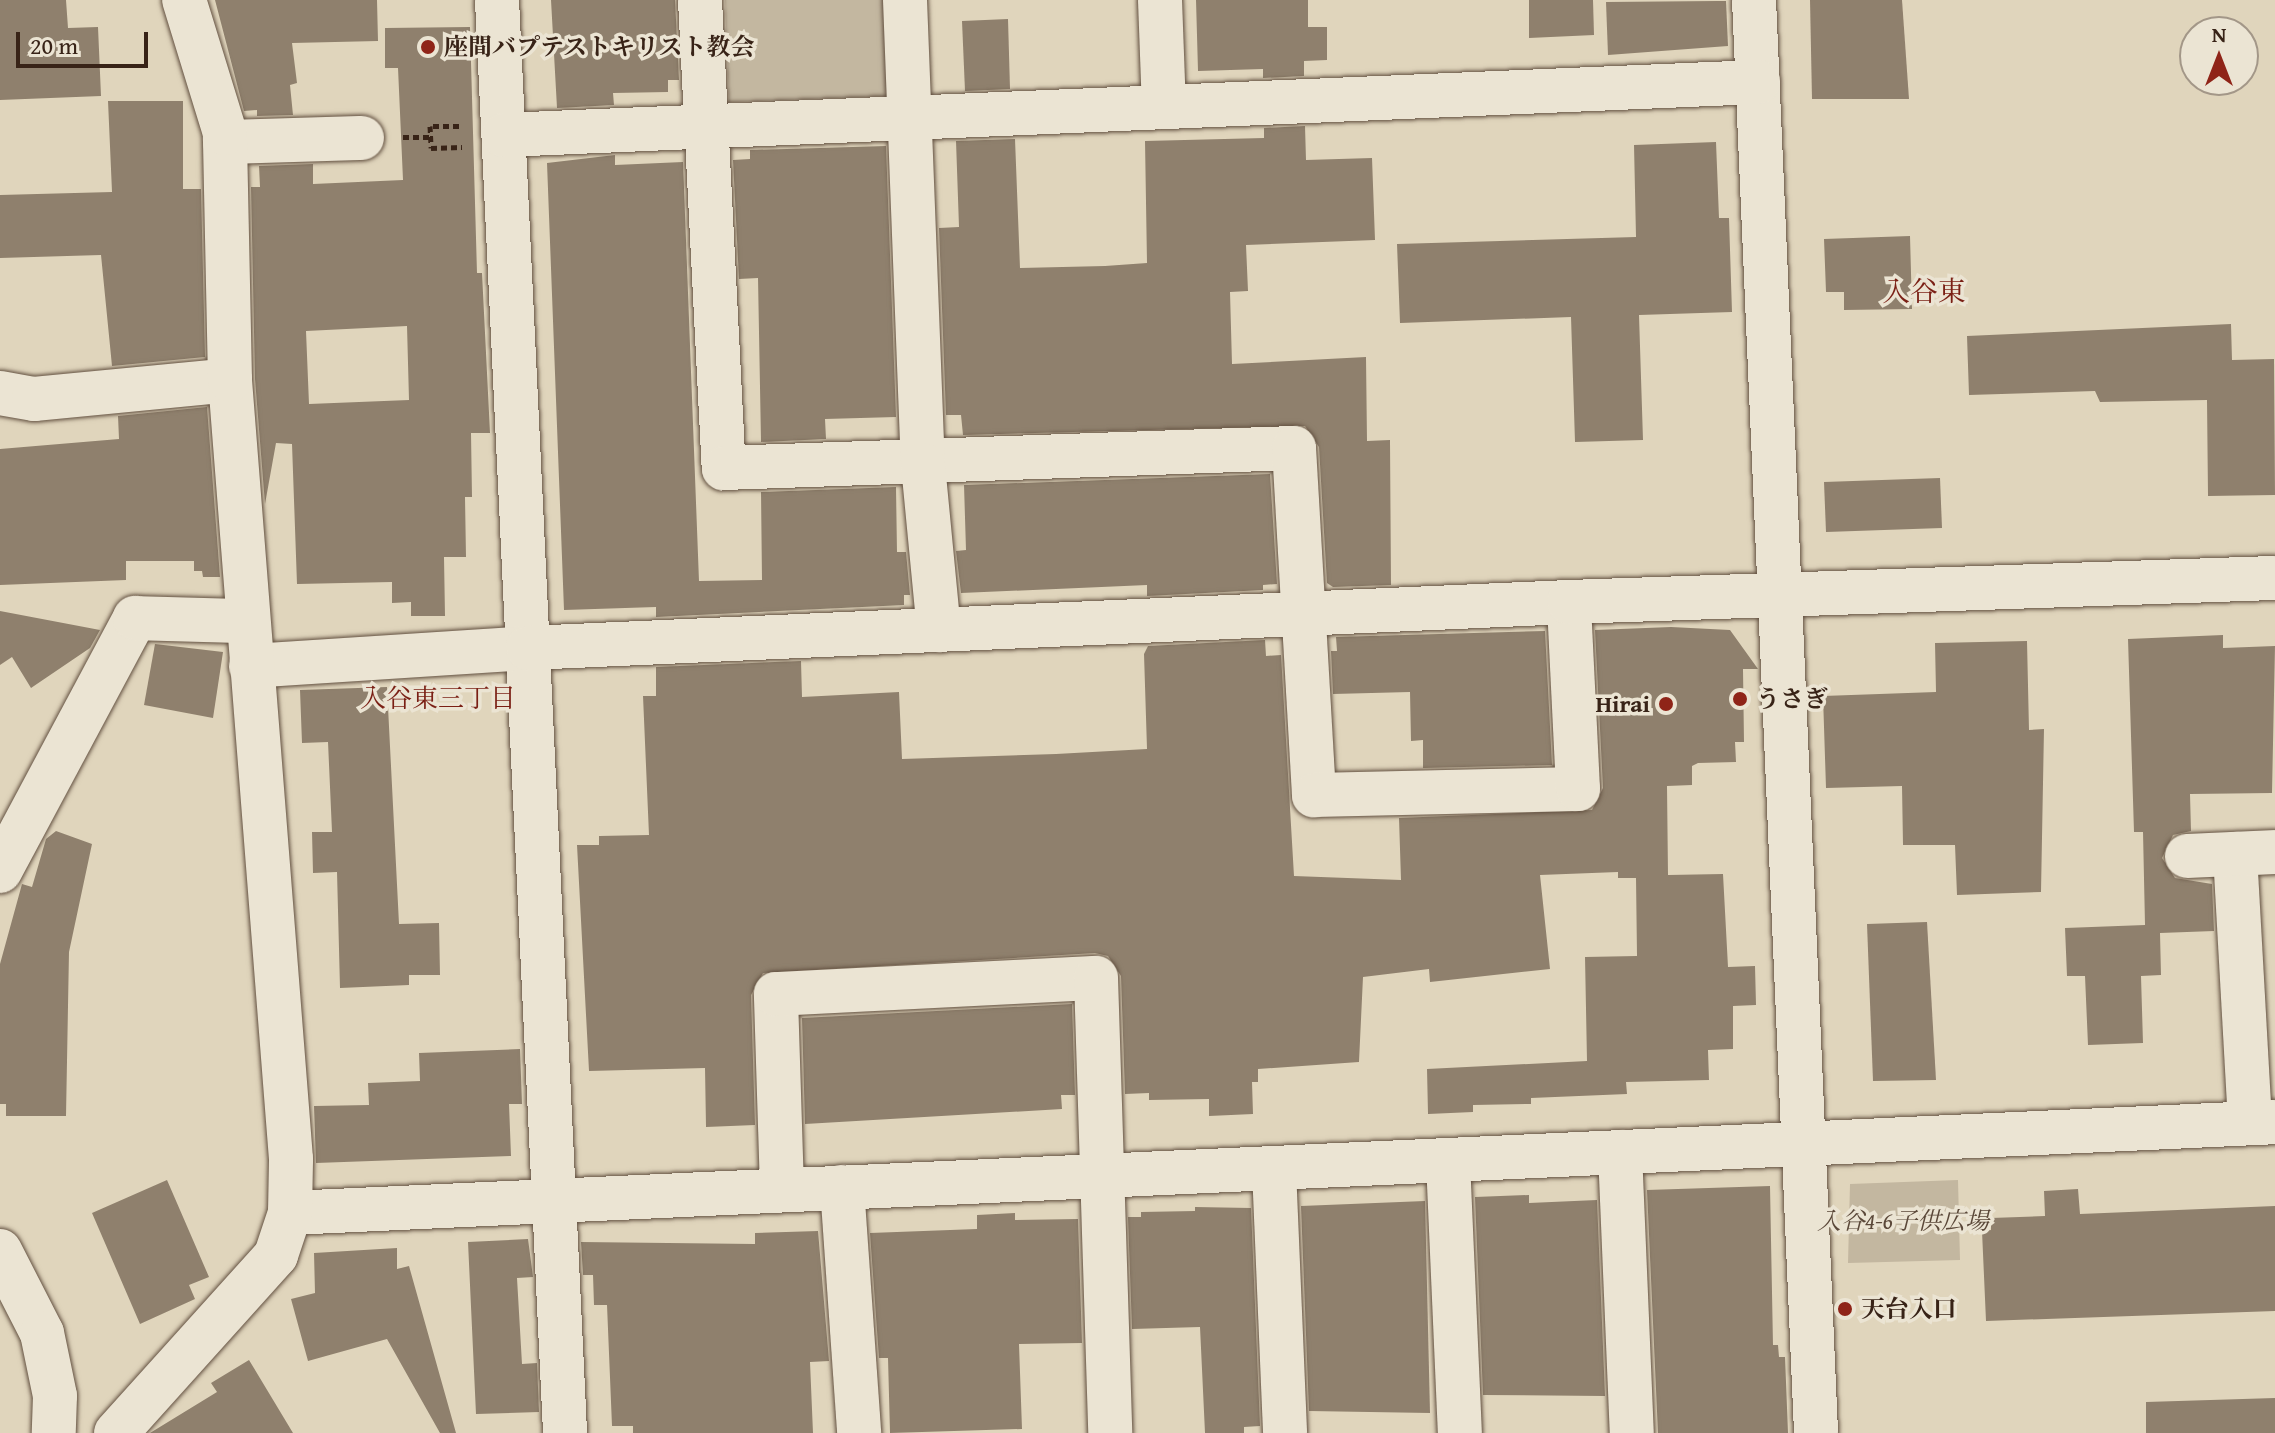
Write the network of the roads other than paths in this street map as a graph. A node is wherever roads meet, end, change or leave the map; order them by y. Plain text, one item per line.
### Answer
1 (184, 0) edge
2 (497, 0) edge
3 (700, 0) edge
4 (905, 0) edge
5 (1160, 0) edge
6 (1754, 0) edge
7 (1758, 82) junction
8 (1164, 107) junction
9 (910, 118) junction
10 (704, 127) junction
11 (504, 135) junction
12 (362, 138) dead end
13 (225, 142) junction
14 (230, 380) junction
15 (0, 393) edge
16 (923, 465) junction
17 (2275, 578) edge
18 (1780, 593) junction
19 (1569, 602) junction
20 (1304, 613) junction
21 (245, 621) junction
22 (939, 630) junction
23 (528, 648) junction
24 (251, 666) junction
25 (2255, 853) edge
26 (2187, 856) dead end
27 (0, 871) edge
28 (2262, 1122) edge
29 (1803, 1143) junction
30 (1620, 1152) junction
31 (1448, 1161) junction
32 (1274, 1169) junction
33 (1099, 1176) junction
34 (842, 1187) junction
35 (782, 1189) junction
36 (554, 1200) junction
37 (290, 1213) junction
38 (0, 1251) edge
39 (54, 1433) edge
40 (116, 1433) edge
41 (565, 1433) edge
42 (859, 1433) edge
43 (1110, 1433) edge
44 (1285, 1433) edge
45 (1460, 1433) edge
46 (1632, 1433) edge
47 (1816, 1433) edge

1 - 13 street
2 - 11 street
3 - 10 street
4 - 9 street
5 - 8 street
6 - 7 street
7 - 8 street
7 - 18 street
8 - 9 street
9 - 10 street
9 - 16 street
10 - 11 street
10 - 16 street
11 - 23 street
12 - 13 street
13 - 14 street
14 - 15 street
14 - 21 street
16 - 20 street
16 - 22 street
17 - 18 street
18 - 19 street
18 - 29 street
19 - 20 street
19 - 20 street
20 - 22 street
21 - 24 street
21 - 27 street
22 - 23 street
23 - 24 street
23 - 36 street
24 - 37 street
25 - 26 street
25 - 28 street
28 - 29 street
29 - 30 street
29 - 47 street
30 - 31 street
30 - 46 street
31 - 32 street
31 - 45 street
32 - 33 street
32 - 44 street
33 - 34 street
33 - 35 street
33 - 43 street
34 - 35 street
34 - 42 street
35 - 36 street
36 - 37 street
36 - 41 street
37 - 40 street
38 - 39 street

